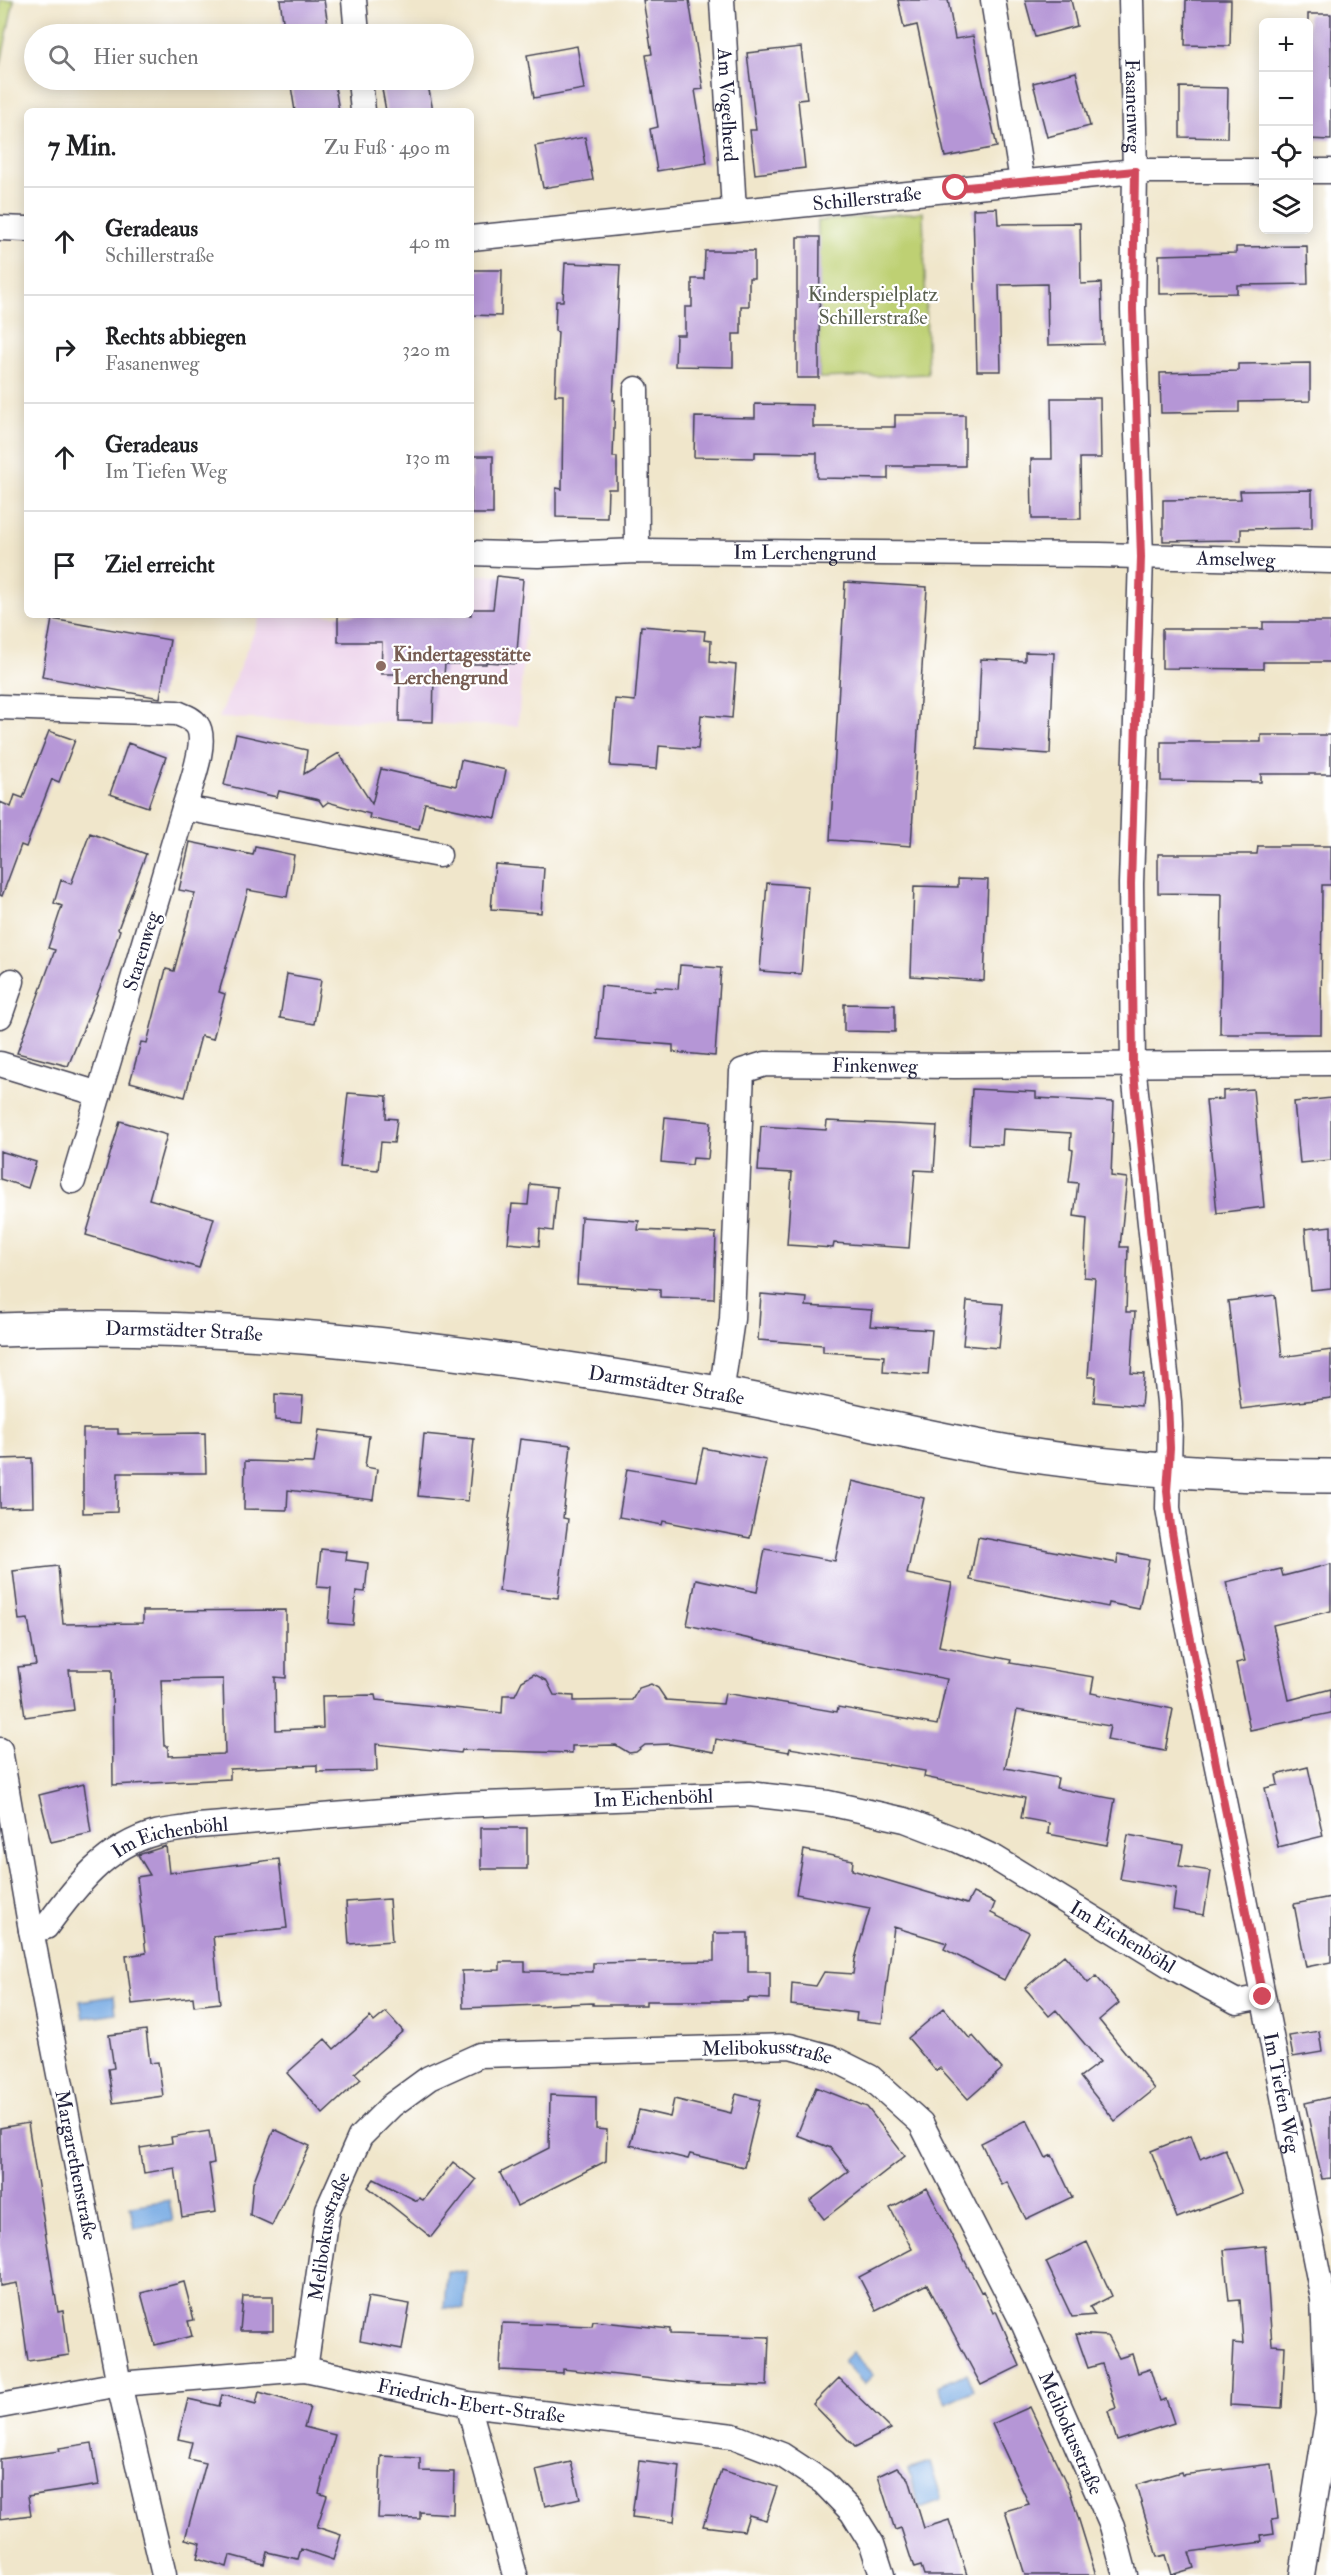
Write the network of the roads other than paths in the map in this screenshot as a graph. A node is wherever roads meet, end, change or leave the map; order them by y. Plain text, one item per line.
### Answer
1 (354, 0) edge
2 (722, 0) edge
3 (993, 0) edge
4 (1131, 0) edge
5 (356, 24) edge
6 (361, 90) edge
7 (363, 108) edge
8 (1135, 171) junction
9 (1259, 171) edge
10 (1313, 171) edge
11 (1331, 171) edge
12 (1022, 181) junction
13 (734, 211) junction
14 (0, 228) edge
15 (24, 229) edge
16 (474, 238) edge
17 (636, 389) dead end
18 (637, 551) junction
19 (474, 553) edge
20 (1141, 557) junction
21 (1331, 561) edge
22 (0, 706) edge
23 (184, 808) junction
24 (439, 855) dead end
25 (12, 981) dead end
26 (0, 1016) edge
27 (1331, 1063) edge
28 (0, 1064) edge
29 (1133, 1064) junction
30 (99, 1094) junction
31 (73, 1181) dead end
32 (0, 1330) edge
33 (722, 1394) junction
34 (1169, 1471) junction
35 (1331, 1476) edge
36 (0, 1750) edge
37 (31, 1930) junction
38 (1263, 1997) junction
39 (305, 2369) junction
40 (119, 2384) junction
41 (468, 2404) junction
42 (0, 2406) edge
43 (164, 2575) edge
44 (515, 2575) edge
45 (882, 2575) edge
46 (1125, 2575) edge
47 (1302, 2575) edge

1 - 5 street
2 - 13 street, Am Vogelherd
3 - 12 street
4 - 8 street, Fasanenweg
6 - 7 street
8 - 9 street, Schillerstraße
8 - 12 street, Schillerstraße
8 - 20 street, Fasanenweg
10 - 11 street
12 - 13 street, Schillerstraße
13 - 16 street, Schillerstraße
14 - 15 street
17 - 18 street
18 - 19 street, Im Lerchengrund
18 - 20 street, Im Lerchengrund
20 - 21 street, Amselweg
20 - 29 street, Fasanenweg
22 - 23 street, Starenweg
23 - 24 street
23 - 30 street, Starenweg
25 - 26 street
27 - 29 street, Finkenweg
28 - 30 street
29 - 33 street, Finkenweg
29 - 34 street, Fasanenweg
30 - 31 street, Starenweg
32 - 33 main road, Darmstädter Straße
33 - 34 main road, Darmstädter Straße
34 - 35 main road, Darmstädter Straße
34 - 38 street, Im Tiefen Weg
36 - 37 street, Margarethenstraße
37 - 38 street, Im Eichenböhl
37 - 40 street, Margarethenstraße
38 - 47 street, Im Tiefen Weg
39 - 40 street, Friedrich-Ebert-Straße
39 - 41 street, Friedrich-Ebert-Straße
39 - 46 street, Melibokusstraße
40 - 42 street, Friedrich-Ebert-Straße
40 - 43 street, Margarethenstraße
41 - 44 street
41 - 45 street, Friedrich-Ebert-Straße

